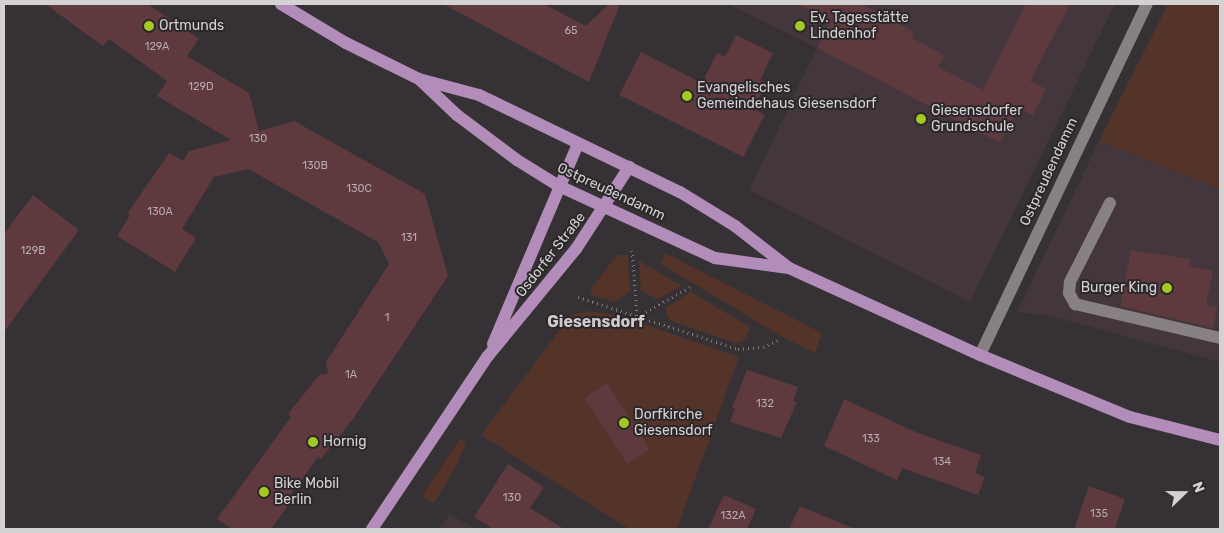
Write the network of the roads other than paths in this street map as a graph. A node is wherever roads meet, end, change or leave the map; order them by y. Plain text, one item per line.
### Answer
1 (281, 4) edge
2 (1147, 4) edge
3 (419, 79) junction
4 (578, 144) junction
5 (630, 167) junction
6 (559, 186) junction
7 (1110, 203) dead end
8 (607, 206) junction
9 (789, 268) junction
10 (1220, 338) edge
11 (980, 355) junction
12 (488, 356) junction
13 (1220, 440) edge
14 (372, 529) edge

1 - 3 main road, Ostpreußendamm
2 - 11 street, Ostpreußendamm
3 - 4 main road, Ostpreußendamm
3 - 6 main road, Ostpreußendamm
4 - 5 main road, Ostpreußendamm
4 - 6 main road, Osdorfer Straße
5 - 8 main road, Osdorfer Straße
5 - 9 main road, Ostpreußendamm
6 - 8 main road, Ostpreußendamm
6 - 12 main road, Osdorfer Straße
7 - 10 street
8 - 9 main road, Ostpreußendamm
8 - 12 main road, Osdorfer Straße
9 - 11 main road, Ostpreußendamm
11 - 13 main road, Ostpreußendamm
12 - 14 main road, Osdorfer Straße

